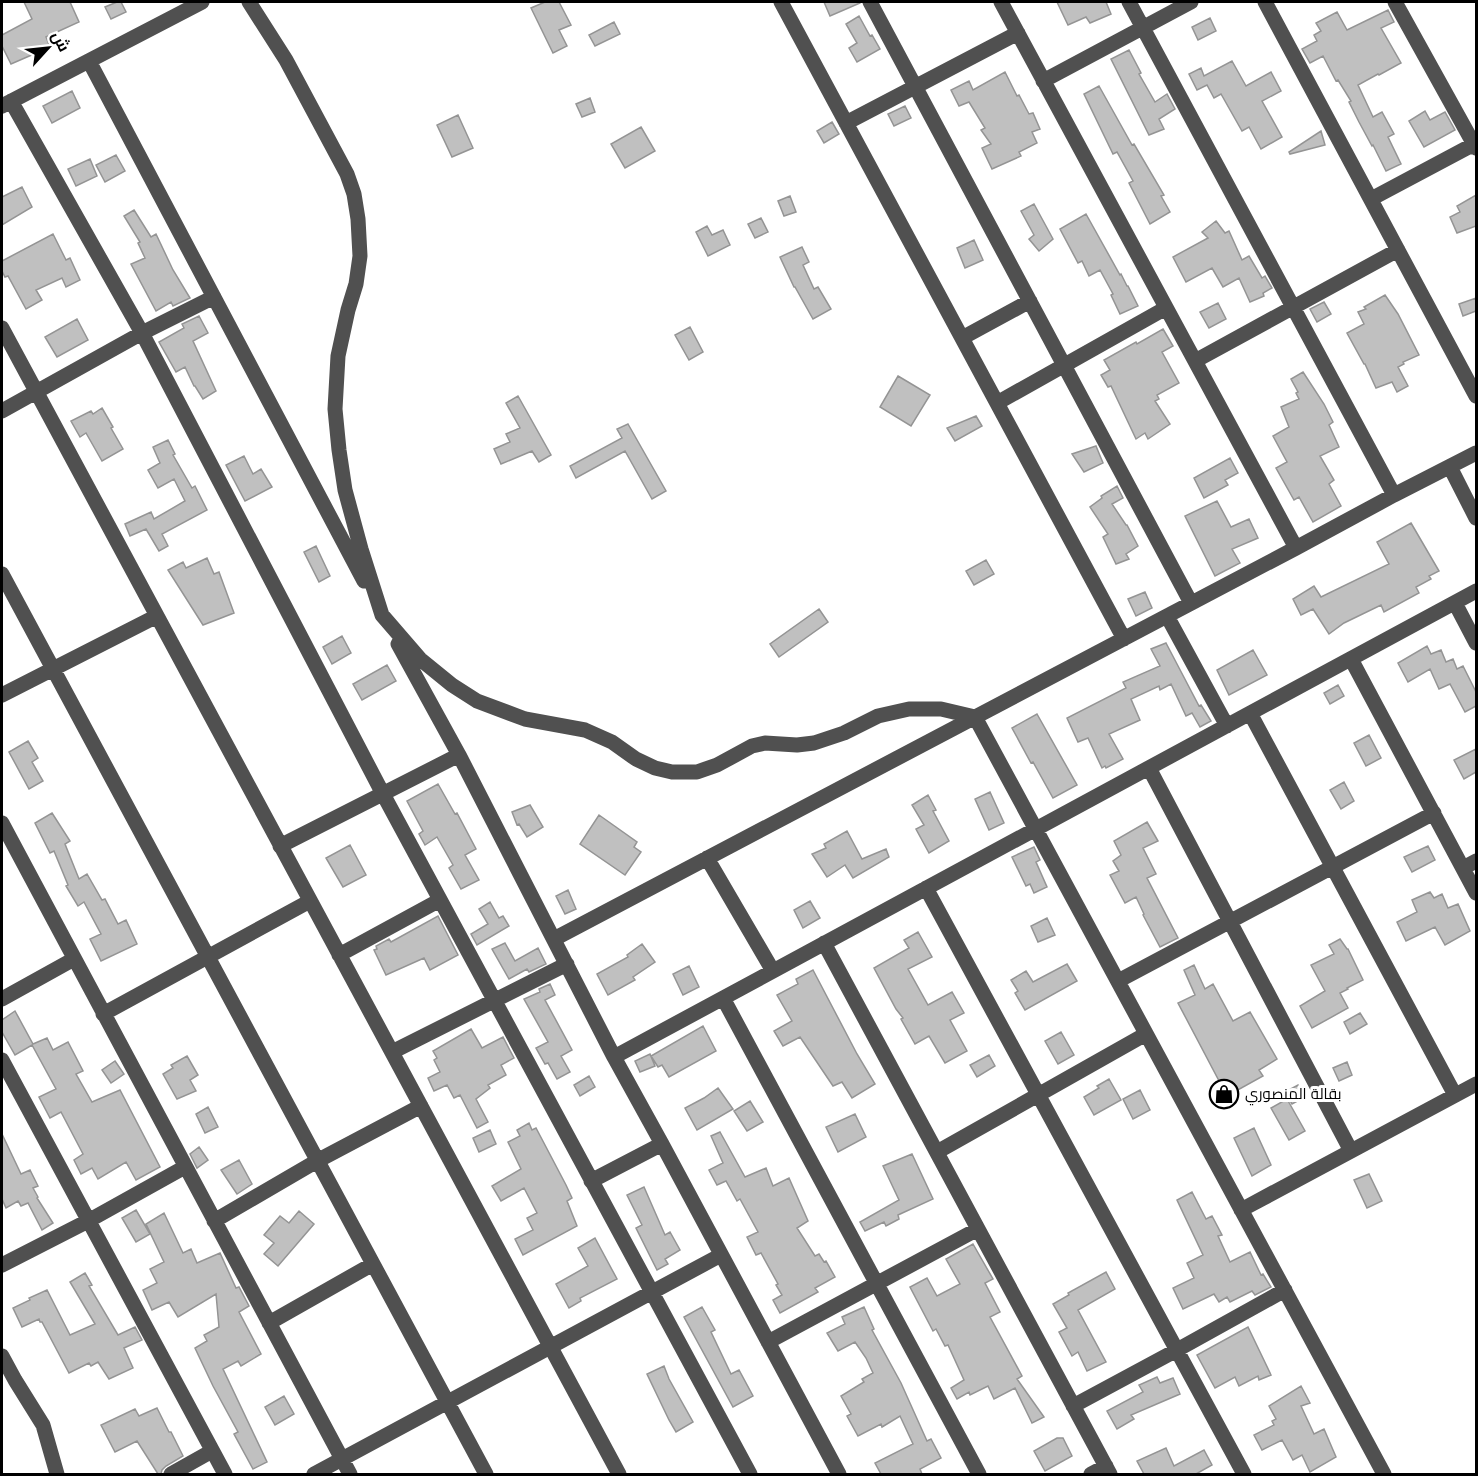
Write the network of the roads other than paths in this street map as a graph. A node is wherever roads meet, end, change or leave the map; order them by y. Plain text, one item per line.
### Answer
1 (202, 2) edge
2 (249, 2) edge
3 (781, 2) edge
4 (870, 2) edge
5 (1001, 2) edge
6 (1129, 2) edge
7 (1191, 2) edge
8 (1265, 2) edge
9 (1395, 2) edge
10 (1143, 27) junction
11 (1018, 33) junction
12 (89, 61) junction
13 (1043, 81) junction
14 (916, 88) junction
15 (7, 103) edge
16 (846, 123) junction
17 (1476, 145) edge
18 (1371, 199) junction
19 (1398, 250) junction
20 (214, 297) junction
21 (1030, 301) junction
22 (1166, 308) junction
23 (1293, 308) junction
24 (2, 327) edge
25 (142, 333) junction
26 (962, 338) junction
27 (6, 347) edge
28 (1195, 361) junction
29 (1064, 365) junction
30 (36, 392) junction
31 (1476, 396) edge
32 (997, 403) junction
33 (2, 411) edge
34 (1476, 453) edge
35 (1450, 467) junction
36 (1394, 495) junction
37 (1476, 518) edge
38 (1296, 548) junction
39 (2, 574) edge
40 (1476, 591) edge
41 (1191, 603) junction
42 (1455, 603) junction
43 (382, 615) junction
44 (157, 616) junction
45 (1167, 616) junction
46 (1124, 639) junction
47 (1476, 643) edge
48 (1351, 659) junction
49 (53, 669) junction
50 (2, 695) edge
51 (1250, 713) junction
52 (975, 717) junction
53 (1227, 726) junction
54 (459, 755) junction
55 (1149, 768) junction
56 (383, 794) junction
57 (1434, 813) junction
58 (2, 823) edge
59 (1036, 829) junction
60 (280, 846) junction
61 (707, 858) junction
62 (1470, 864) edge
63 (1333, 867) junction
64 (927, 888) junction
65 (1476, 893) edge
66 (440, 900) junction
67 (310, 901) junction
68 (1230, 921) junction
69 (554, 939) junction
70 (824, 943) junction
71 (339, 954) junction
72 (207, 957) junction
73 (74, 959) junction
74 (567, 964) junction
75 (773, 971) junction
76 (1118, 981) junction
77 (723, 998) junction
78 (2, 999) edge
79 (494, 1000) junction
80 (103, 1014) junction
81 (1146, 1034) junction
82 (392, 1052) junction
83 (614, 1057) junction
84 (2, 1060) edge
85 (1476, 1084) edge
86 (1038, 1095) junction
87 (1455, 1095) junction
88 (421, 1106) junction
89 (662, 1144) junction
90 (1351, 1151) junction
91 (936, 1152) junction
92 (317, 1161) junction
93 (185, 1167) junction
94 (591, 1181) junction
95 (1241, 1210) junction
96 (88, 1221) junction
97 (214, 1221) junction
98 (978, 1229) junction
99 (721, 1255) junction
100 (373, 1264) junction
101 (2, 1265) edge
102 (876, 1284) junction
103 (1285, 1290) junction
104 (652, 1293) junction
105 (269, 1323) junction
106 (768, 1342) junction
107 (551, 1347) junction
108 (1177, 1350) junction
109 (2, 1356) edge
110 (447, 1403) junction
111 (1073, 1406) junction
112 (212, 1451) junction
113 (342, 1459) junction
114 (1108, 1470) edge
115 (57, 1474) edge
116 (171, 1474) edge
117 (225, 1474) edge
118 (314, 1474) edge
119 (350, 1474) edge
120 (486, 1474) edge
121 (619, 1474) edge
122 (750, 1474) edge
123 (839, 1474) edge
124 (979, 1474) edge
125 (1091, 1474) edge
126 (1244, 1474) edge
127 (1384, 1474) edge

1 - 12 street
2 - 43 street
3 - 16 street
4 - 14 street
5 - 11 street
6 - 10 street
7 - 10 street
8 - 18 street
9 - 17 street
10 - 13 street
10 - 23 street
11 - 13 street
11 - 14 street
12 - 15 street
12 - 20 street
13 - 22 street
14 - 16 street
14 - 21 street
15 - 25 street
16 - 26 street
17 - 18 street
18 - 19 street
19 - 23 street
19 - 31 street
20 - 25 street
20 - 43 street
21 - 26 street
21 - 29 street
22 - 28 street
22 - 29 street
23 - 28 street
23 - 36 street
24 - 27 street
25 - 30 street
25 - 56 street
26 - 32 street
27 - 30 street
28 - 38 street
29 - 32 street
29 - 41 street
30 - 33 street
30 - 44 street
32 - 46 street
34 - 35 street
35 - 36 street
35 - 37 street
36 - 38 street
38 - 41 street
39 - 49 street
40 - 42 street
41 - 45 street
42 - 47 street
42 - 48 street
43 - 52 street
43 - 54 street
44 - 49 street
44 - 60 street
45 - 46 street
45 - 53 street
46 - 52 street
48 - 51 street
48 - 57 street
49 - 50 street
49 - 72 street
51 - 53 street
51 - 63 street
52 - 59 street
52 - 61 street
53 - 55 street
54 - 56 street
54 - 69 street
55 - 59 street
55 - 68 street
56 - 60 street
56 - 66 street
57 - 62 street
57 - 63 street
58 - 73 street
59 - 64 street
59 - 76 street
60 - 67 street
61 - 69 street
61 - 75 street
62 - 65 street
63 - 68 street
63 - 87 street
64 - 70 street
64 - 86 street
66 - 71 street
66 - 79 street
67 - 71 street
67 - 72 street
68 - 76 street
68 - 90 street
69 - 74 street
70 - 75 street
70 - 91 street
71 - 82 street
72 - 80 street
72 - 92 street
73 - 78 street
73 - 80 street
74 - 79 street
74 - 83 street
75 - 77 street
76 - 81 street
77 - 83 street
77 - 102 street
79 - 82 street
79 - 94 street
80 - 93 street
81 - 86 street
81 - 95 street
82 - 88 street
83 - 89 street
84 - 96 street
85 - 87 street
86 - 91 street
86 - 108 street
87 - 90 street
88 - 92 street
88 - 107 street
89 - 94 street
89 - 99 street
90 - 95 street
91 - 98 street
92 - 97 street
92 - 100 street
93 - 96 street
93 - 97 street
94 - 104 street
95 - 103 street
96 - 101 street
96 - 112 street
97 - 105 street
98 - 102 street
98 - 111 street
99 - 104 street
99 - 106 street
100 - 105 street
100 - 110 street
102 - 106 street
102 - 124 street
103 - 108 street
103 - 127 street
104 - 107 street
104 - 122 street
105 - 113 street
106 - 123 street
107 - 110 street
107 - 121 street
108 - 111 street
108 - 126 street
109 - 115 street
110 - 113 street
110 - 120 street
111 - 114 street
112 - 116 street
112 - 117 street
113 - 118 street
113 - 119 street
114 - 125 street

